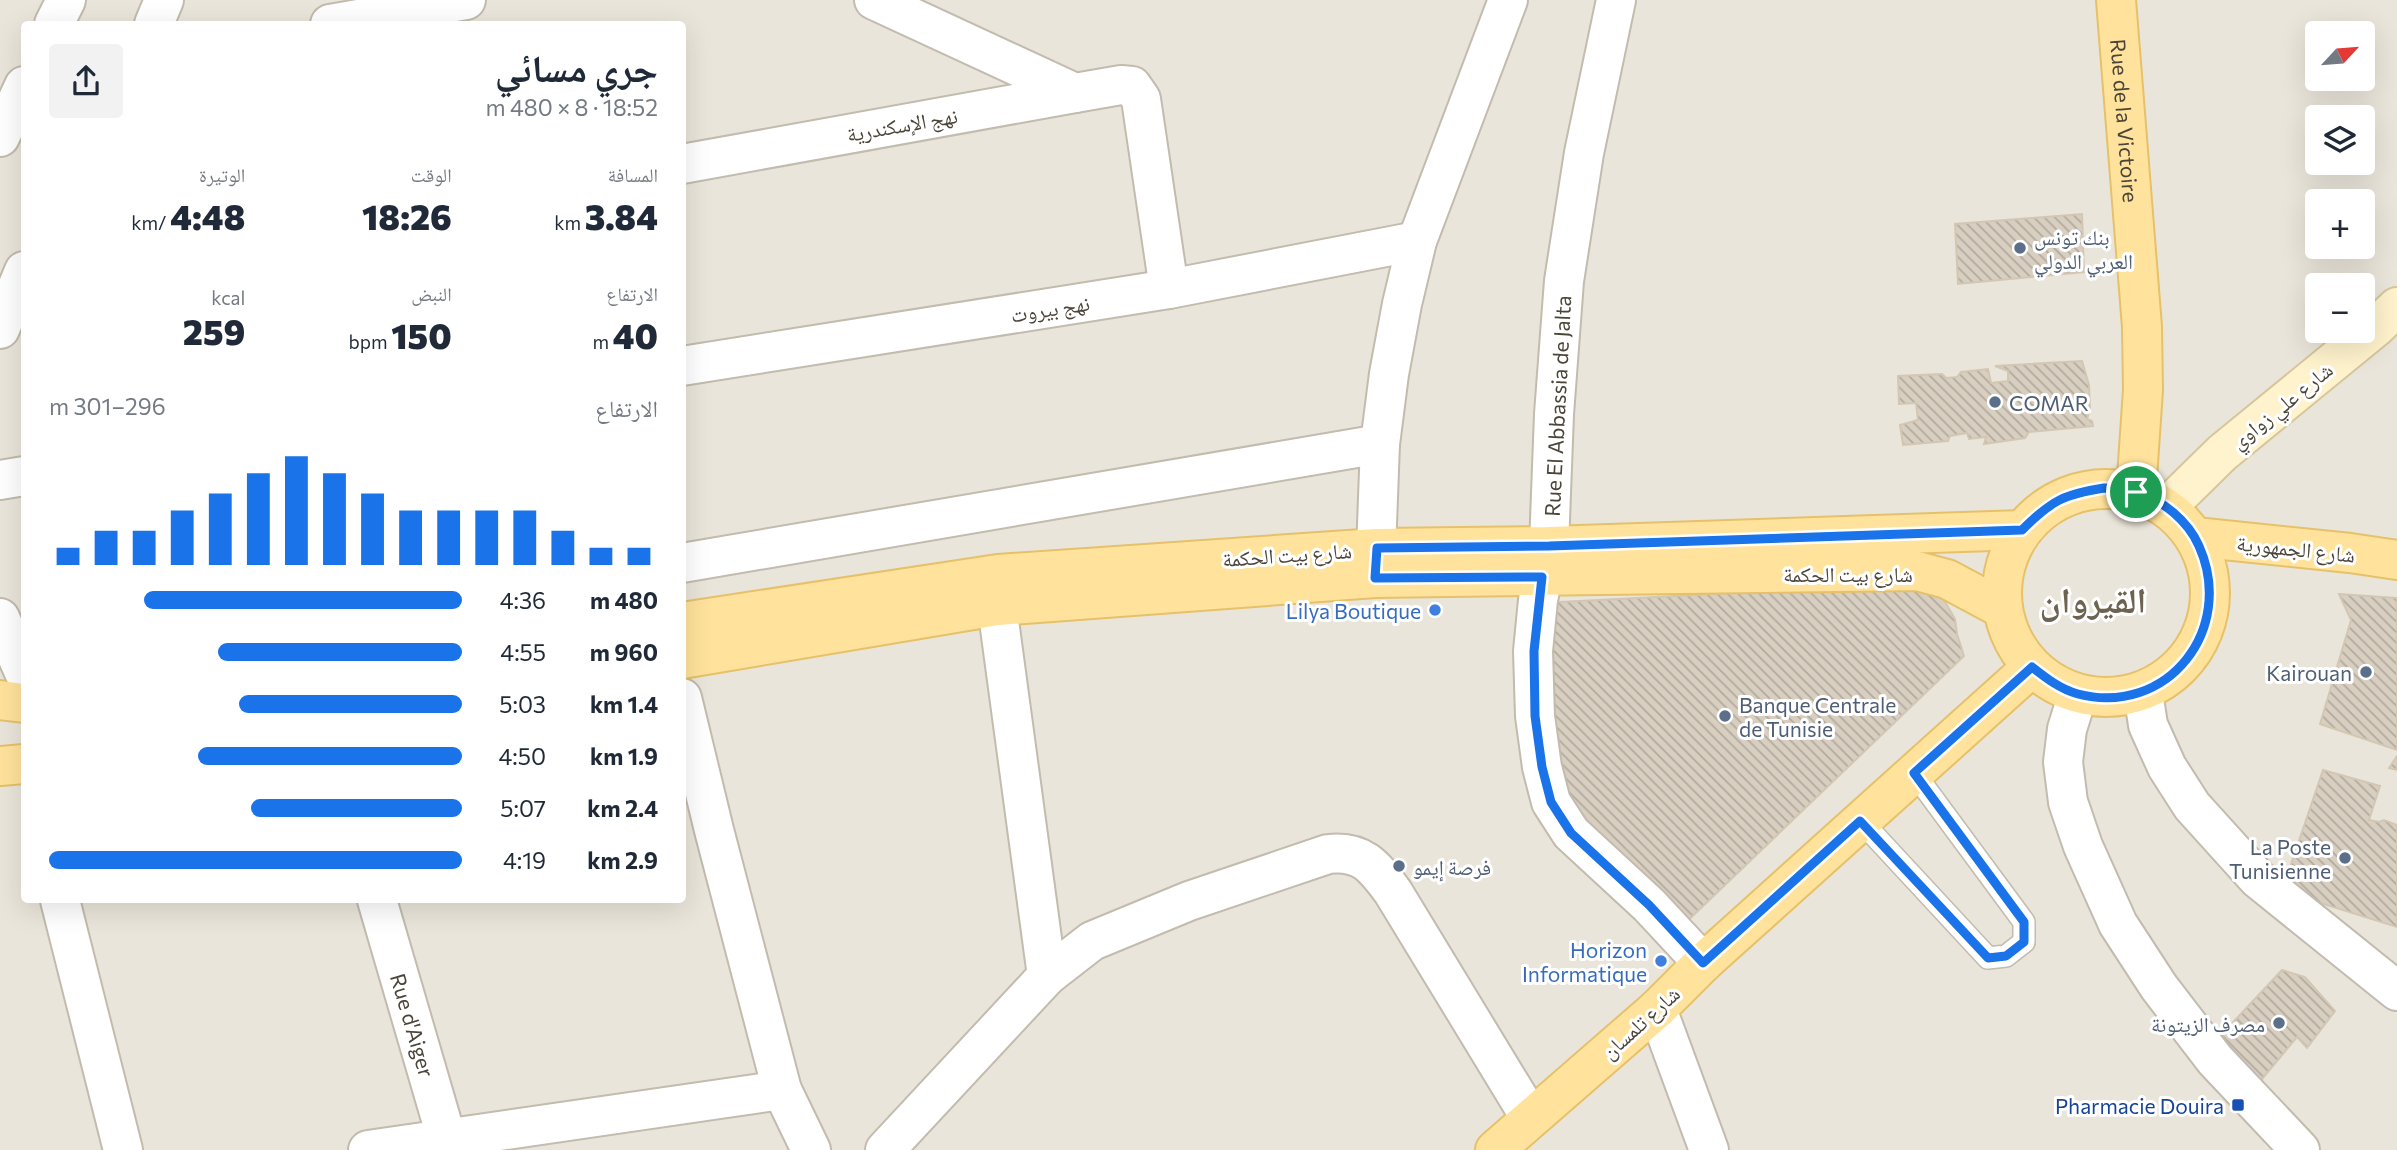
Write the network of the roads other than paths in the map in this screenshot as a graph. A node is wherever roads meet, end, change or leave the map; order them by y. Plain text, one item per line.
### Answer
1 (66, 0) edge
2 (164, 0) edge
3 (466, 0) edge
4 (874, 0) edge
5 (1508, 0) edge
6 (1616, 0) edge
7 (2116, 0) edge
8 (56, 21) edge
9 (155, 21) edge
10 (347, 21) edge
11 (21, 92) edge
12 (1075, 93) junction
13 (0, 137) edge
14 (686, 163) edge
15 (1417, 241) junction
16 (16, 283) edge
17 (1170, 289) junction
18 (2390, 319) edge
19 (0, 328) edge
20 (686, 365) edge
21 (1380, 444) junction
22 (21, 477) edge
23 (0, 481) edge
24 (2152, 499) junction
25 (2022, 530) junction
26 (2195, 537) junction
27 (2397, 560) edge
28 (686, 562) edge
29 (1545, 562) junction
30 (1376, 563) junction
31 (997, 606) junction
32 (2003, 609) junction
33 (0, 618) edge
34 (686, 621) edge
35 (686, 658) edge
36 (21, 665) edge
37 (2032, 667) junction
38 (2143, 692) junction
39 (21, 693) edge
40 (2078, 694) junction
41 (0, 698) edge
42 (21, 702) edge
43 (686, 714) edge
44 (21, 764) edge
45 (0, 765) edge
46 (1914, 773) junction
47 (1860, 821) junction
48 (61, 903) edge
49 (378, 903) edge
50 (1703, 963) junction
51 (1047, 976) junction
52 (2397, 991) edge
53 (1657, 1009) junction
54 (782, 1090) junction
55 (1530, 1118) junction
56 (448, 1144) edge
57 (123, 1150) edge
58 (368, 1150) edge
59 (811, 1150) edge
60 (884, 1150) edge
61 (1496, 1150) edge
62 (1709, 1150) edge
63 (2300, 1150) edge

1 - 8 street
2 - 9 street
3 - 10 street
4 - 12 street
5 - 15 street
6 - 29 street, Rue El Abbassia de Jalta
7 - 24 main road, Rue de la Victoire
11 - 13 street
12 - 14 street, نهج الإسكندرية
12 - 17 street, نهج الإسكندرية
15 - 17 street, نهج بيروت
15 - 21 street
16 - 19 street
17 - 20 street, نهج بيروت
18 - 24 street, شارع علي زواوي
21 - 28 street
21 - 30 street
22 - 23 street
24 - 25 main road
24 - 26 main road
25 - 29 main road, شارع بيت الحكمة
25 - 32 main road
26 - 27 main road, شارع الجمهورية
26 - 38 main road
29 - 30 main road, شارع بيت الحكمة
29 - 32 main road, شارع بيت الحكمة
29 - 50 street, Rue El Abbassia de Jalta
30 - 31 main road, شارع بيت الحكمة
30 - 34 main road, شارع بيت الحكمة
31 - 35 main road, شارع بيت الحكمة
31 - 51 street
32 - 37 main road
33 - 36 street
37 - 40 main road
37 - 46 main road, شارع تلمسان
38 - 40 main road
38 - 52 street
39 - 41 street
40 - 63 street
41 - 42 main road
43 - 54 street
44 - 45 main road
46 - 47 main road, شارع تلمسان
46 - 47 lane
47 - 50 main road, شارع تلمسان
48 - 57 street
49 - 56 street, Rue d'Aiger
50 - 53 main road, شارع تلمسان
51 - 55 street
51 - 60 street
53 - 55 main road, شارع تلمسان
53 - 62 street
54 - 56 street
54 - 59 street
55 - 61 main road, شارع تلمسان
56 - 58 street

